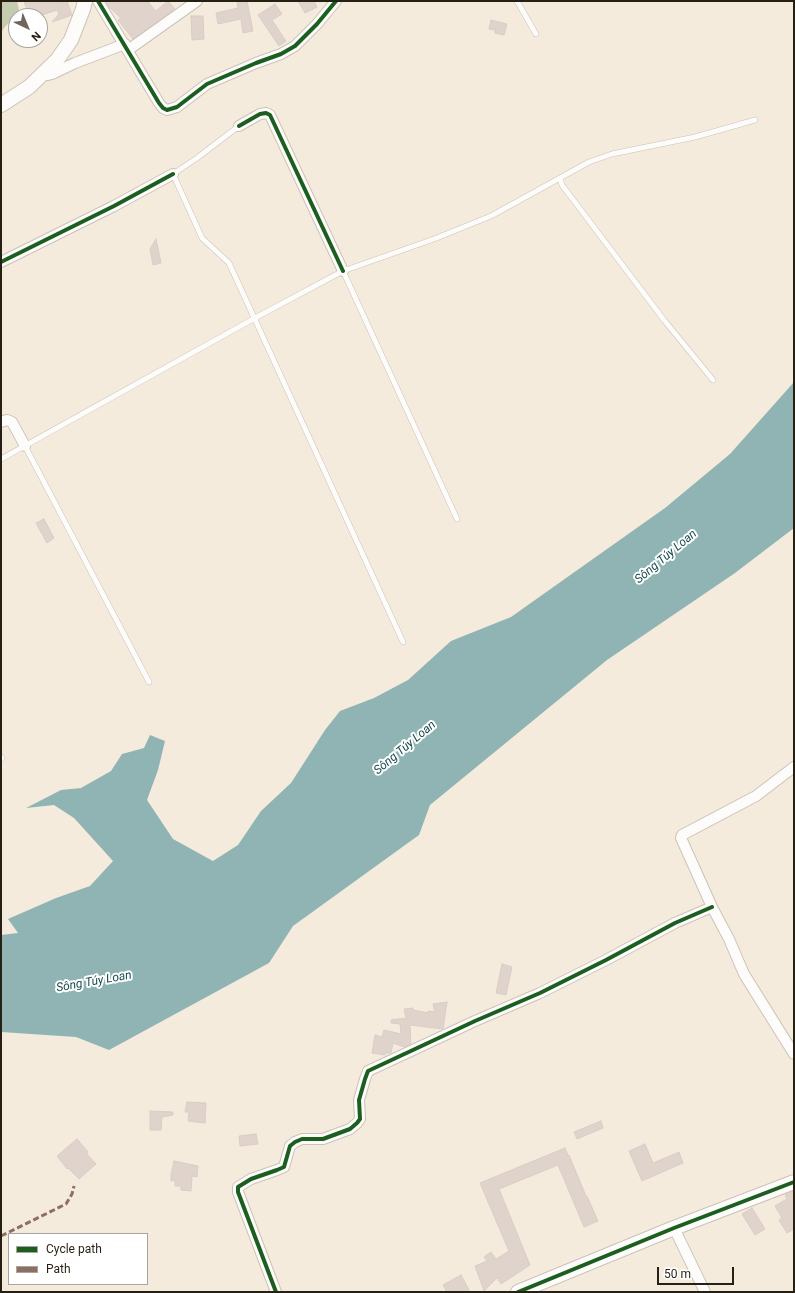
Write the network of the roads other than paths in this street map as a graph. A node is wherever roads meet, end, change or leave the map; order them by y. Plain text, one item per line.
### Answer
1 (85, 1) edge
2 (98, 1) edge
3 (197, 1) edge
4 (336, 1) edge
5 (517, 1) edge
6 (536, 34) dead end
7 (126, 47) junction
8 (44, 74) junction
9 (1, 104) edge
10 (755, 120) dead end
11 (239, 126) joint
12 (173, 174) junction
13 (560, 178) junction
14 (1, 262) edge
15 (343, 271) junction
16 (254, 318) junction
17 (714, 380) dead end
18 (1, 422) edge
19 (25, 446) junction
20 (1, 459) edge
21 (457, 519) dead end
22 (403, 642) dead end
23 (149, 682) dead end
24 (794, 767) edge
25 (712, 907) junction
26 (794, 1054) edge
27 (794, 1182) edge
28 (674, 1228) junction
29 (276, 1292) edge
30 (518, 1292) edge
31 (705, 1292) edge

1 - 8 street
2 - 7 street
3 - 7 street
4 - 7 street
5 - 6 lane
7 - 8 street
8 - 9 street
10 - 13 lane
11 - 12 lane
11 - 15 street
12 - 14 street
12 - 16 lane
13 - 15 lane
13 - 17 lane
15 - 16 lane
15 - 21 lane
16 - 19 lane
16 - 22 lane
18 - 19 street
19 - 20 lane
19 - 23 lane
24 - 25 street
25 - 26 street
25 - 29 street
27 - 28 street
28 - 30 street
28 - 31 street

